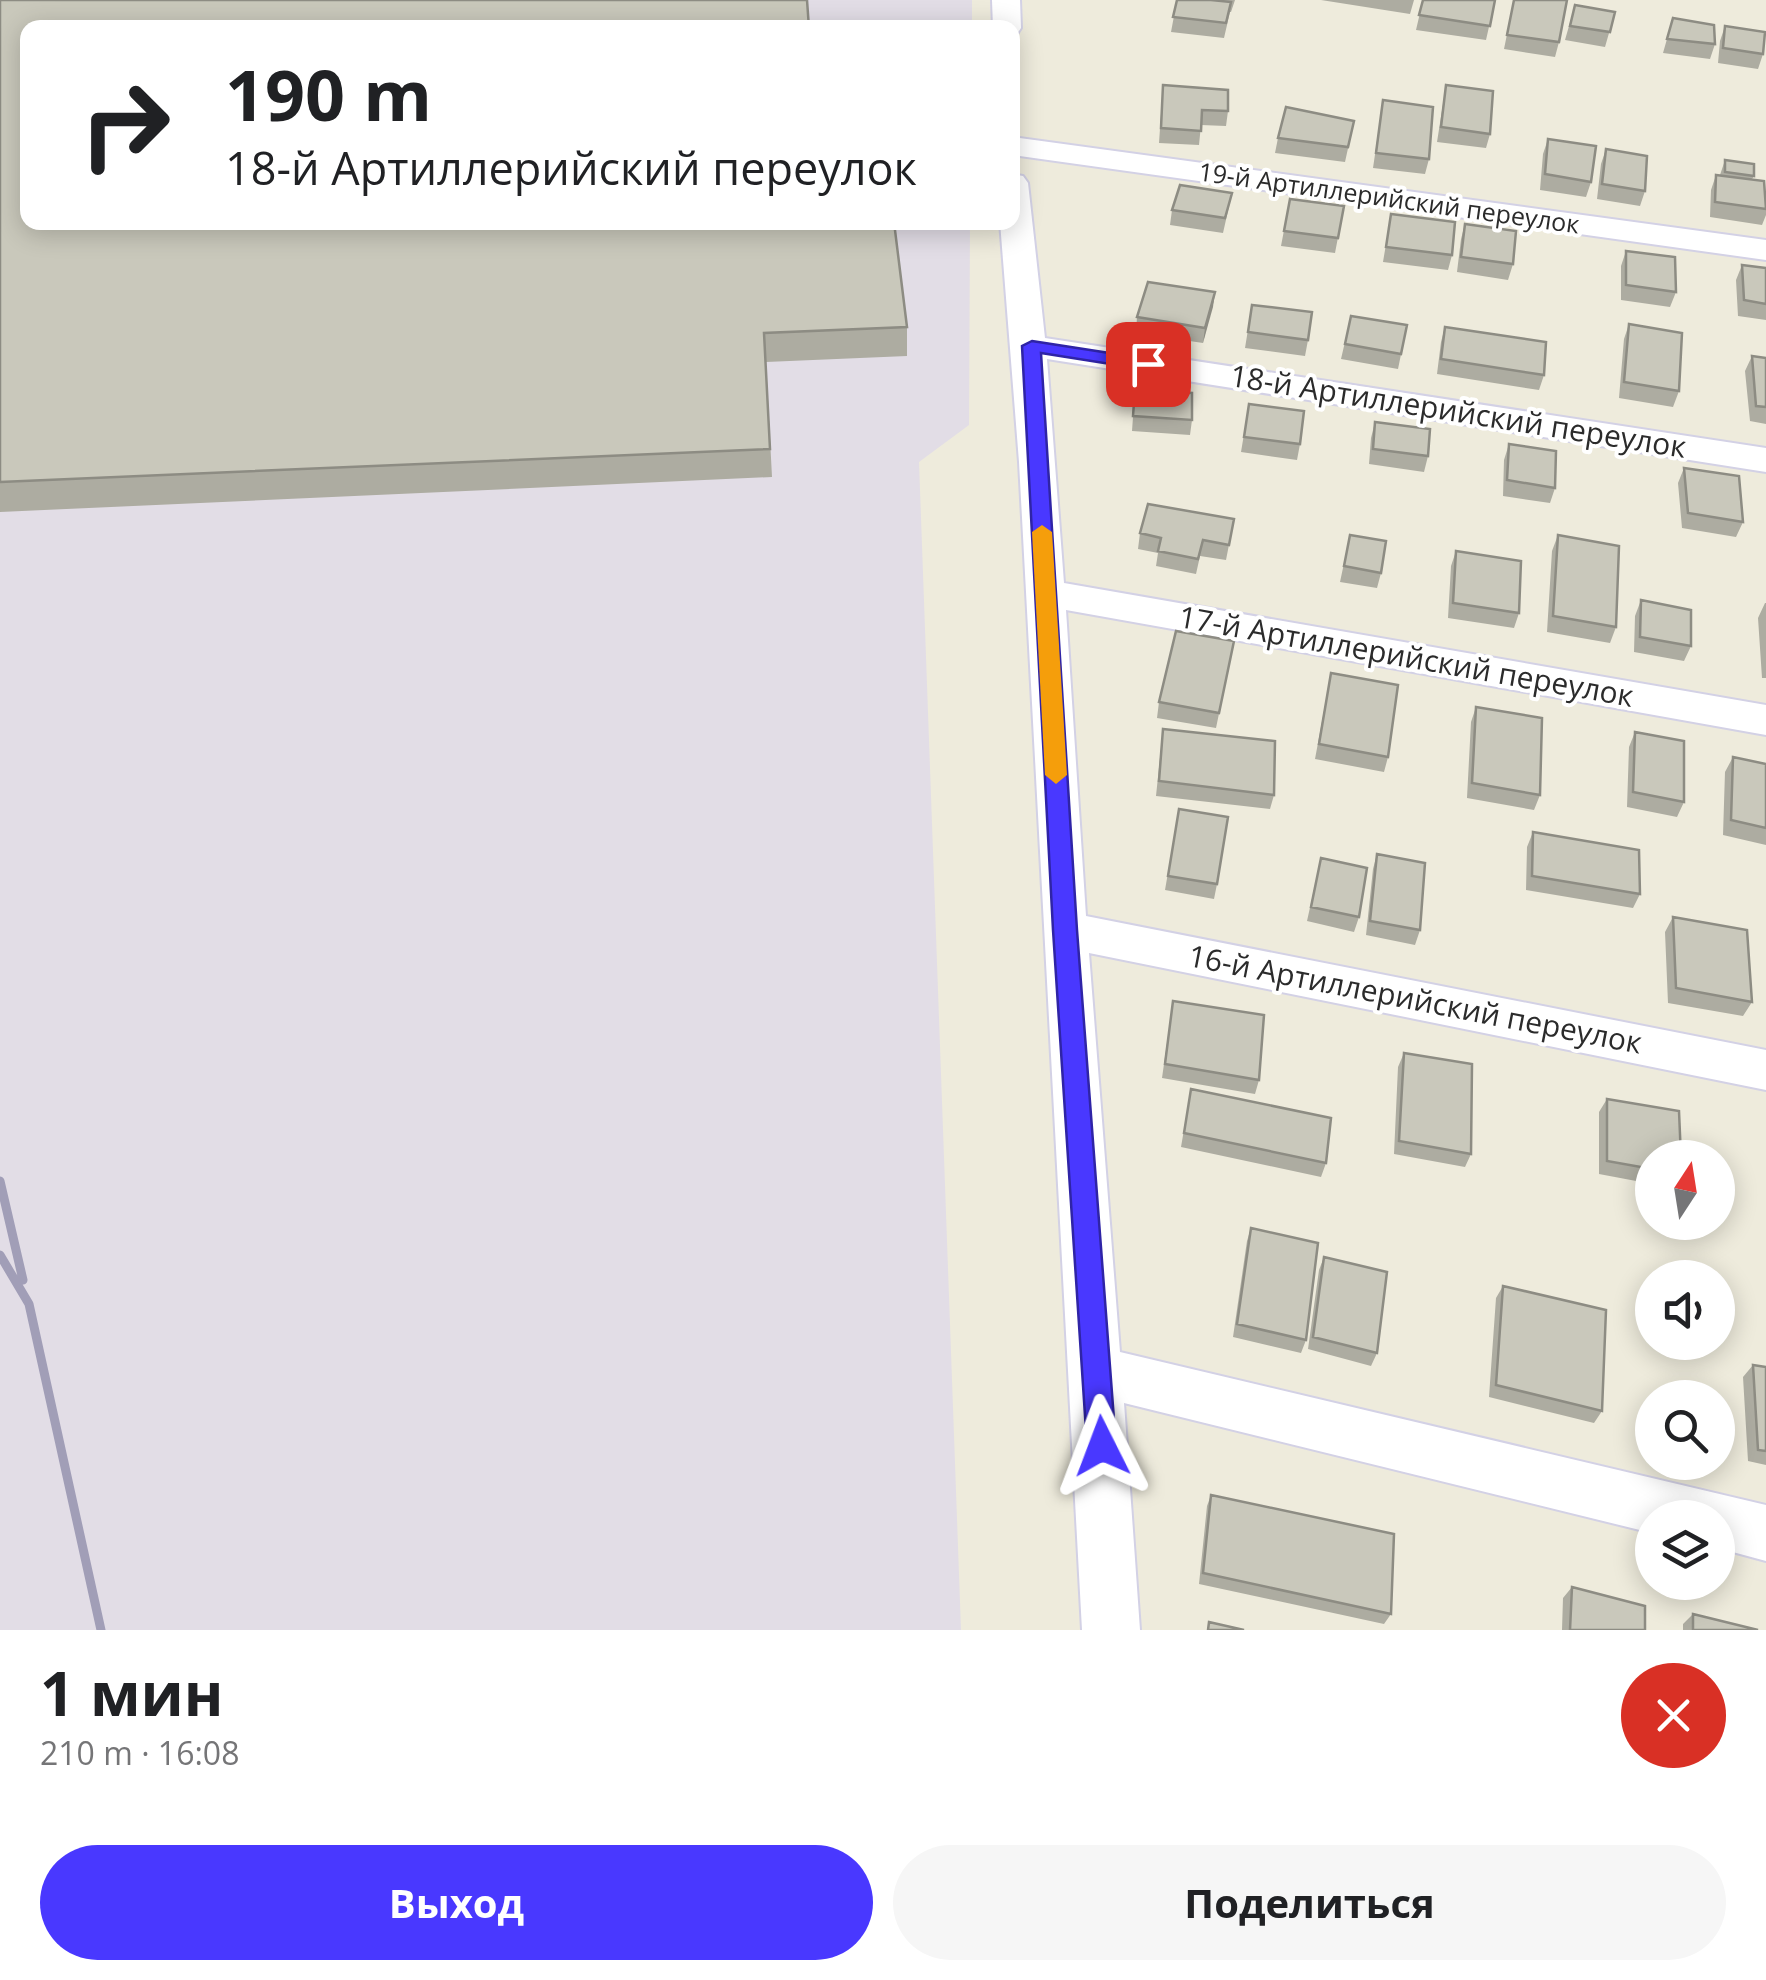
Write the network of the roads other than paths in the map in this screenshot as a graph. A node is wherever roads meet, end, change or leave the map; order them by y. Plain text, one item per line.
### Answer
1 (1020, 147) edge
2 (1018, 230) edge
3 (1766, 250) edge
4 (1032, 346) junction
5 (1766, 460) edge
6 (1046, 593) junction
7 (1766, 720) edge
8 (1065, 930) junction
9 (1766, 1070) edge
10 (1098, 1372) junction
11 (1635, 1501) edge
12 (1735, 1525) edge
13 (1766, 1532) edge
14 (1111, 1630) edge

1 - 3 street, 19-й Артиллерийский переулок
2 - 4 street
4 - 5 street, 18-й Артиллерийский переулок
4 - 6 street
6 - 7 street, 17-й Артиллерийский переулок
6 - 8 street
8 - 9 street, 16-й Артиллерийский переулок
8 - 10 street
10 - 11 street
10 - 14 street
12 - 13 street

